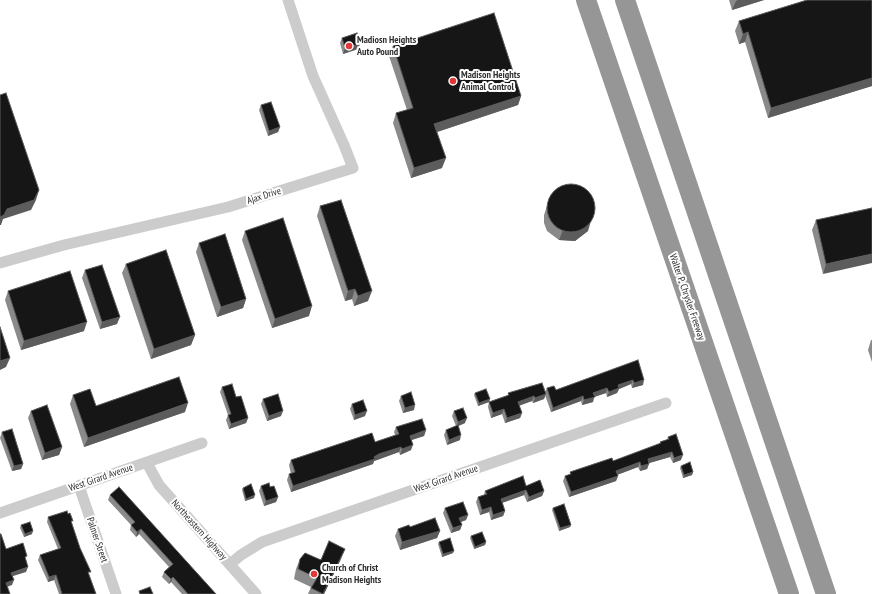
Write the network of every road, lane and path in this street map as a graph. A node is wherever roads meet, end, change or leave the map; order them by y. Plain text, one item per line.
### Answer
1 (288, 0) edge
2 (586, 0) edge
3 (625, 0) edge
4 (0, 263) edge
5 (666, 403) dead end
6 (202, 443) dead end
7 (147, 463) junction
8 (79, 486) junction
9 (0, 513) edge
10 (230, 564) junction
11 (116, 594) edge
12 (256, 594) edge
13 (788, 594) edge
14 (826, 594) edge

1 - 4 street, Ajax Drive
2 - 13 highway, Walter P. Chrysler Freeway
3 - 14 highway
5 - 10 street, West Girard Avenue
6 - 7 street, West Girard Avenue
7 - 8 street, West Girard Avenue
7 - 10 street, Northeastern Highway
8 - 9 street, West Girard Avenue
8 - 11 street, Palmer Street
10 - 12 street, Northeastern Highway

